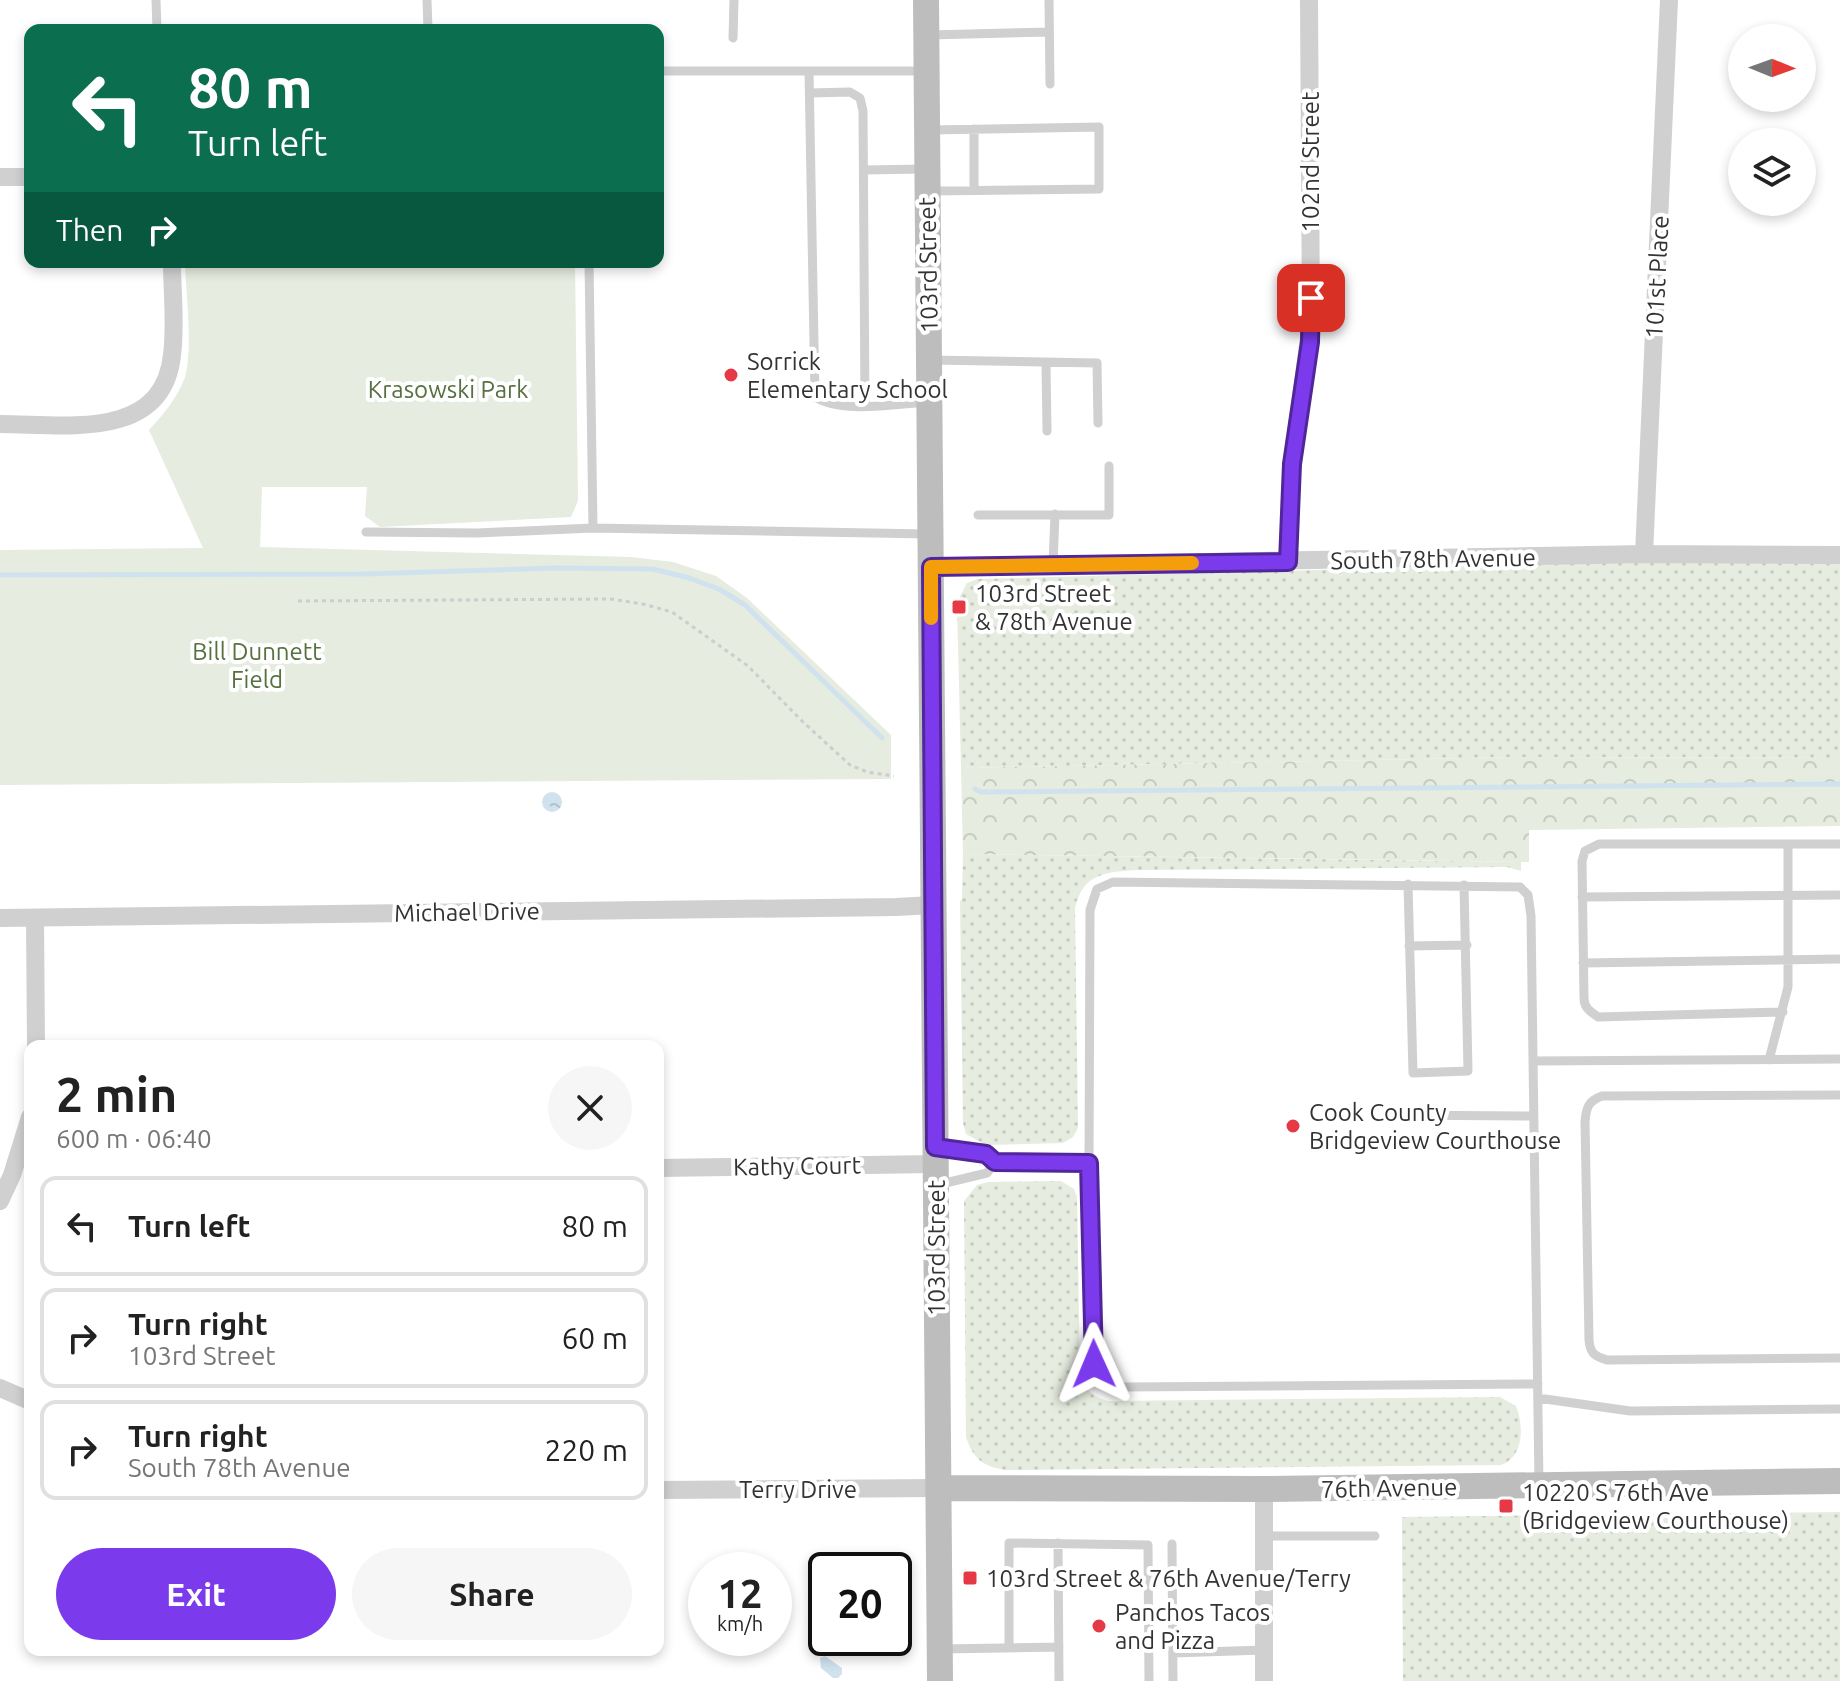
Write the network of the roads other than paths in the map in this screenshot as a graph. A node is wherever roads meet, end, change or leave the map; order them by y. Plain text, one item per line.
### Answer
1 (156, 0) edge
2 (427, 0) edge
3 (734, 0) edge
4 (926, 0) edge
5 (1049, 0) edge
6 (1309, 0) edge
7 (1669, 0) edge
8 (157, 24) edge
9 (428, 24) edge
10 (1049, 32) junction
11 (926, 35) junction
12 (733, 38) dead end
13 (664, 71) edge
14 (809, 71) junction
15 (926, 71) junction
16 (1050, 84) dead end
17 (810, 93) junction
18 (974, 129) junction
19 (927, 130) junction
20 (864, 170) junction
21 (0, 177) edge
22 (24, 177) edge
23 (927, 180) junction
24 (974, 190) junction
25 (172, 268) edge
26 (589, 268) edge
27 (929, 360) junction
28 (1046, 364) junction
29 (929, 402) junction
30 (865, 405) junction
31 (1098, 423) dead end
32 (0, 424) edge
33 (1047, 431) dead end
34 (1109, 466) dead end
35 (1055, 514) junction
36 (978, 515) dead end
37 (593, 528) junction
38 (366, 532) dead end
39 (930, 534) junction
40 (1644, 554) junction
41 (1840, 555) edge
42 (1288, 562) junction
43 (1053, 565) junction
44 (931, 567) junction
45 (1788, 844) junction
46 (1840, 844) edge
47 (1408, 884) junction
48 (1464, 885) junction
49 (1840, 895) edge
50 (1788, 896) junction
51 (1582, 897) junction
52 (933, 905) junction
53 (0, 918) edge
54 (35, 918) junction
55 (1467, 945) junction
56 (1409, 946) junction
57 (1840, 959) edge
58 (1788, 960) junction
59 (1583, 963) junction
60 (1783, 1012) junction
61 (36, 1040) edge
62 (1840, 1059) edge
63 (1769, 1060) junction
64 (1533, 1061) junction
65 (1840, 1095) edge
66 (1387, 1115) dead end
67 (1533, 1116) junction
68 (24, 1138) edge
69 (995, 1162) junction
70 (1089, 1163) junction
71 (936, 1166) junction
72 (664, 1168) edge
73 (0, 1201) edge
74 (1840, 1358) edge
75 (1538, 1384) junction
76 (0, 1388) edge
77 (24, 1398) edge
78 (1538, 1398) junction
79 (1840, 1409) edge
80 (1840, 1481) edge
81 (1539, 1486) junction
82 (939, 1488) junction
83 (1264, 1489) junction
84 (664, 1490) edge
85 (1264, 1536) junction
86 (1375, 1536) dead end
87 (1058, 1543) junction
88 (1172, 1544) dead end
89 (1059, 1647) junction
90 (1009, 1648) junction
91 (940, 1649) junction
92 (1264, 1650) junction
93 (1173, 1653) junction
94 (940, 1681) edge
95 (1059, 1681) edge
96 (1149, 1681) edge
97 (1173, 1681) edge
98 (1264, 1681) edge

1 - 8 lane
2 - 9 lane
3 - 12 lane
4 - 11 street, 103rd Street
5 - 10 lane
6 - 42 street, 102nd Street
7 - 40 street, 101st Place
10 - 11 lane
10 - 16 lane
11 - 15 street, 103rd Street
13 - 14 lane
14 - 15 lane
14 - 17 lane
15 - 19 street, 103rd Street
17 - 20 lane
17 - 30 lane
18 - 19 lane
18 - 24 lane
18 - 24 lane
19 - 23 street, 103rd Street
20 - 23 lane
20 - 30 lane
21 - 22 street
23 - 24 lane
23 - 27 street, 103rd Street
25 - 32 street
26 - 37 lane
27 - 28 lane
27 - 29 street, 103rd Street
28 - 31 lane
28 - 33 lane
29 - 30 lane
29 - 39 street, 103rd Street
34 - 35 lane
35 - 36 lane
35 - 43 lane
37 - 38 lane
37 - 39 lane
39 - 44 street, 103rd Street
40 - 41 street, South 78th Avenue
40 - 42 street, South 78th Avenue
42 - 43 street, South 78th Avenue
43 - 44 street, South 78th Avenue
44 - 52 street, 103rd Street
45 - 46 lane
45 - 50 lane
45 - 51 lane
47 - 48 lane
47 - 56 lane
47 - 70 lane
48 - 55 lane
48 - 64 lane
49 - 50 lane
50 - 51 lane
50 - 58 lane
51 - 59 lane
52 - 54 street, Michael Drive
52 - 71 street, 103rd Street
53 - 54 street, Michael Drive
54 - 61 street
55 - 56 lane
55 - 56 lane
57 - 58 lane
58 - 59 lane
58 - 60 lane
59 - 60 lane
60 - 63 lane
62 - 63 lane
63 - 64 lane
64 - 67 lane
65 - 74 lane
66 - 67 lane
67 - 75 lane
68 - 73 street
69 - 70 lane
69 - 71 lane
69 - 71 lane
70 - 75 lane
71 - 72 street, Kathy Court
71 - 82 street, 103rd Street
75 - 78 lane
76 - 77 street
78 - 79 lane
78 - 81 lane
80 - 81 street, 76th Avenue
81 - 83 street, 76th Avenue
82 - 83 street, 76th Avenue
82 - 84 street, Terry Drive
82 - 91 street, 103rd Street
83 - 85 street
85 - 86 lane
85 - 92 street
87 - 89 lane
87 - 90 lane
87 - 96 lane
88 - 93 lane
89 - 90 lane
89 - 95 lane
90 - 91 lane
91 - 94 street, 103rd Street
92 - 93 lane
92 - 98 street
93 - 97 lane

